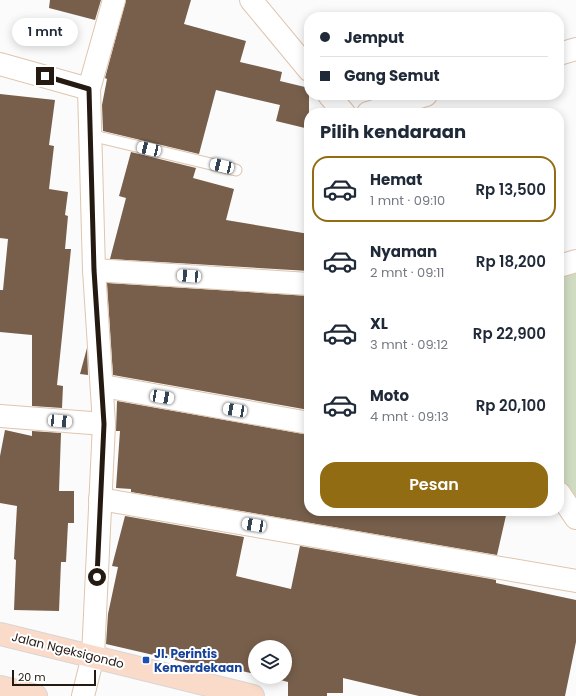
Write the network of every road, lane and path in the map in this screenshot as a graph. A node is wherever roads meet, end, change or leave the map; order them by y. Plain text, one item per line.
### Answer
1 (114, 0) edge
2 (251, 0) edge
3 (576, 48) edge
4 (564, 52) edge
5 (0, 64) edge
6 (304, 64) edge
7 (89, 89) junction
8 (333, 100) edge
9 (410, 100) edge
10 (340, 108) edge
11 (384, 108) edge
12 (90, 135) junction
13 (236, 170) dead end
14 (576, 261) edge
15 (564, 265) edge
16 (94, 270) junction
17 (304, 284) edge
18 (103, 386) junction
19 (0, 416) edge
20 (304, 422) edge
21 (104, 424) junction
22 (100, 498) junction
23 (564, 501) edge
24 (576, 518) edge
25 (576, 581) edge
26 (0, 634) edge
27 (93, 656) junction
28 (0, 687) edge
29 (36, 696) edge
30 (83, 696) edge
31 (253, 696) edge

1 - 7 street
2 - 6 street
3 - 4 street
5 - 7 street
7 - 12 street
8 - 10 street
9 - 11 street
12 - 13 lane
12 - 16 street
14 - 15 street
16 - 17 street
16 - 18 street
18 - 20 street
18 - 21 street
19 - 21 street
21 - 22 street
22 - 25 street
22 - 27 street
23 - 24 street
26 - 27 main road, Jalan Ngeksigondo
27 - 30 street
27 - 31 main road, Jalan Ngeksigondo
28 - 29 main road

